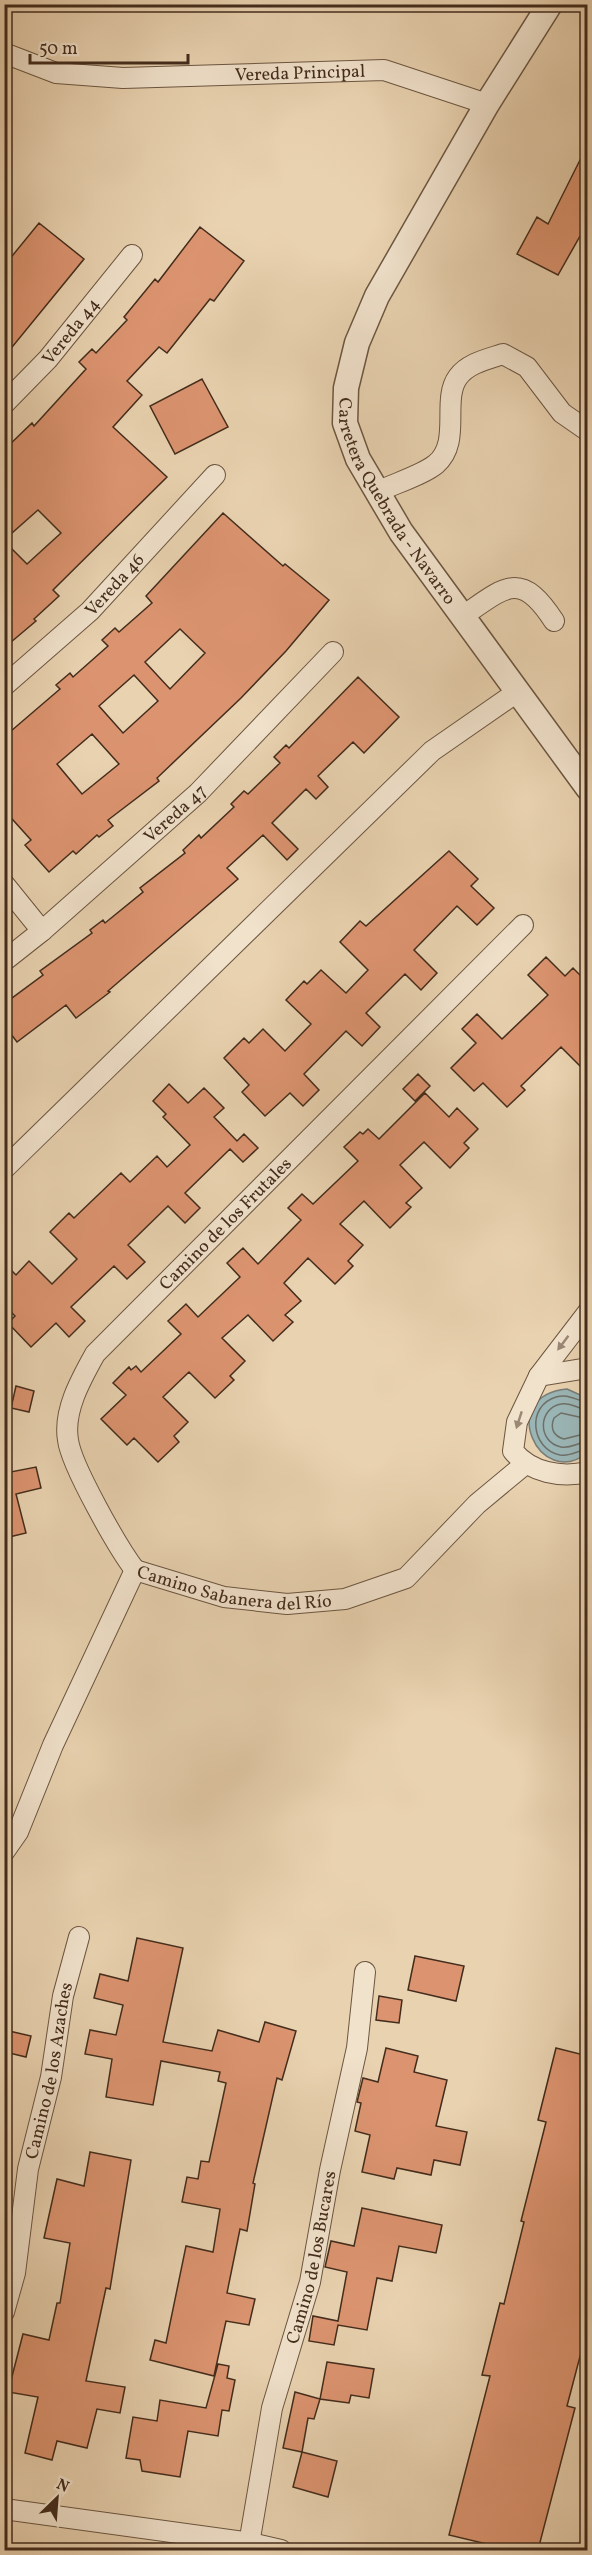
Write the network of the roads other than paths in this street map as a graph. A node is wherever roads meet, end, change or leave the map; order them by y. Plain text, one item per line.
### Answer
1 (550, 4) edge
2 (4, 52) edge
3 (487, 104) junction
4 (132, 255) dead end
5 (4, 404) edge
6 (588, 431) edge
7 (215, 475) dead end
8 (377, 492) junction
9 (463, 616) junction
10 (554, 621) dead end
11 (333, 652) dead end
12 (4, 686) edge
13 (517, 692) junction
14 (588, 788) edge
15 (4, 884) edge
16 (523, 925) dead end
17 (42, 931) junction
18 (4, 961) edge
19 (4, 1169) edge
20 (588, 1312) edge
21 (588, 1368) edge
22 (539, 1376) junction
23 (524, 1465) junction
24 (588, 1472) edge
25 (135, 1570) junction
26 (4, 1852) edge
27 (79, 1937) dead end
28 (365, 1971) dead end
29 (4, 2312) edge
30 (4, 2509) edge
31 (250, 2547) edge
32 (281, 2550) edge

1 - 3 street, Carretera Quebrada - Navarro
2 - 3 street, Vereda Principal
3 - 8 street, Carretera Quebrada - Navarro
4 - 5 street, Vereda 44
6 - 8 street
7 - 12 street, Vereda 46
8 - 9 street, Carretera Quebrada - Navarro
9 - 10 street
9 - 13 street, Carretera Quebrada - Navarro
11 - 17 street, Vereda 47
13 - 14 street, Carretera Quebrada - Navarro
13 - 19 street
15 - 17 street
16 - 25 street, Camino de los Frutales
17 - 18 street, Vereda 47
20 -> 22 street
21 - 22 street
22 -> 23 street
23 - 24 street
23 - 25 street, Camino Sabanera del Río
25 - 26 street, Camino Sabanera del Río
27 - 29 street, Camino de los Azaches
28 - 31 street, Camino de los Bucares
30 - 31 street
31 - 32 street

